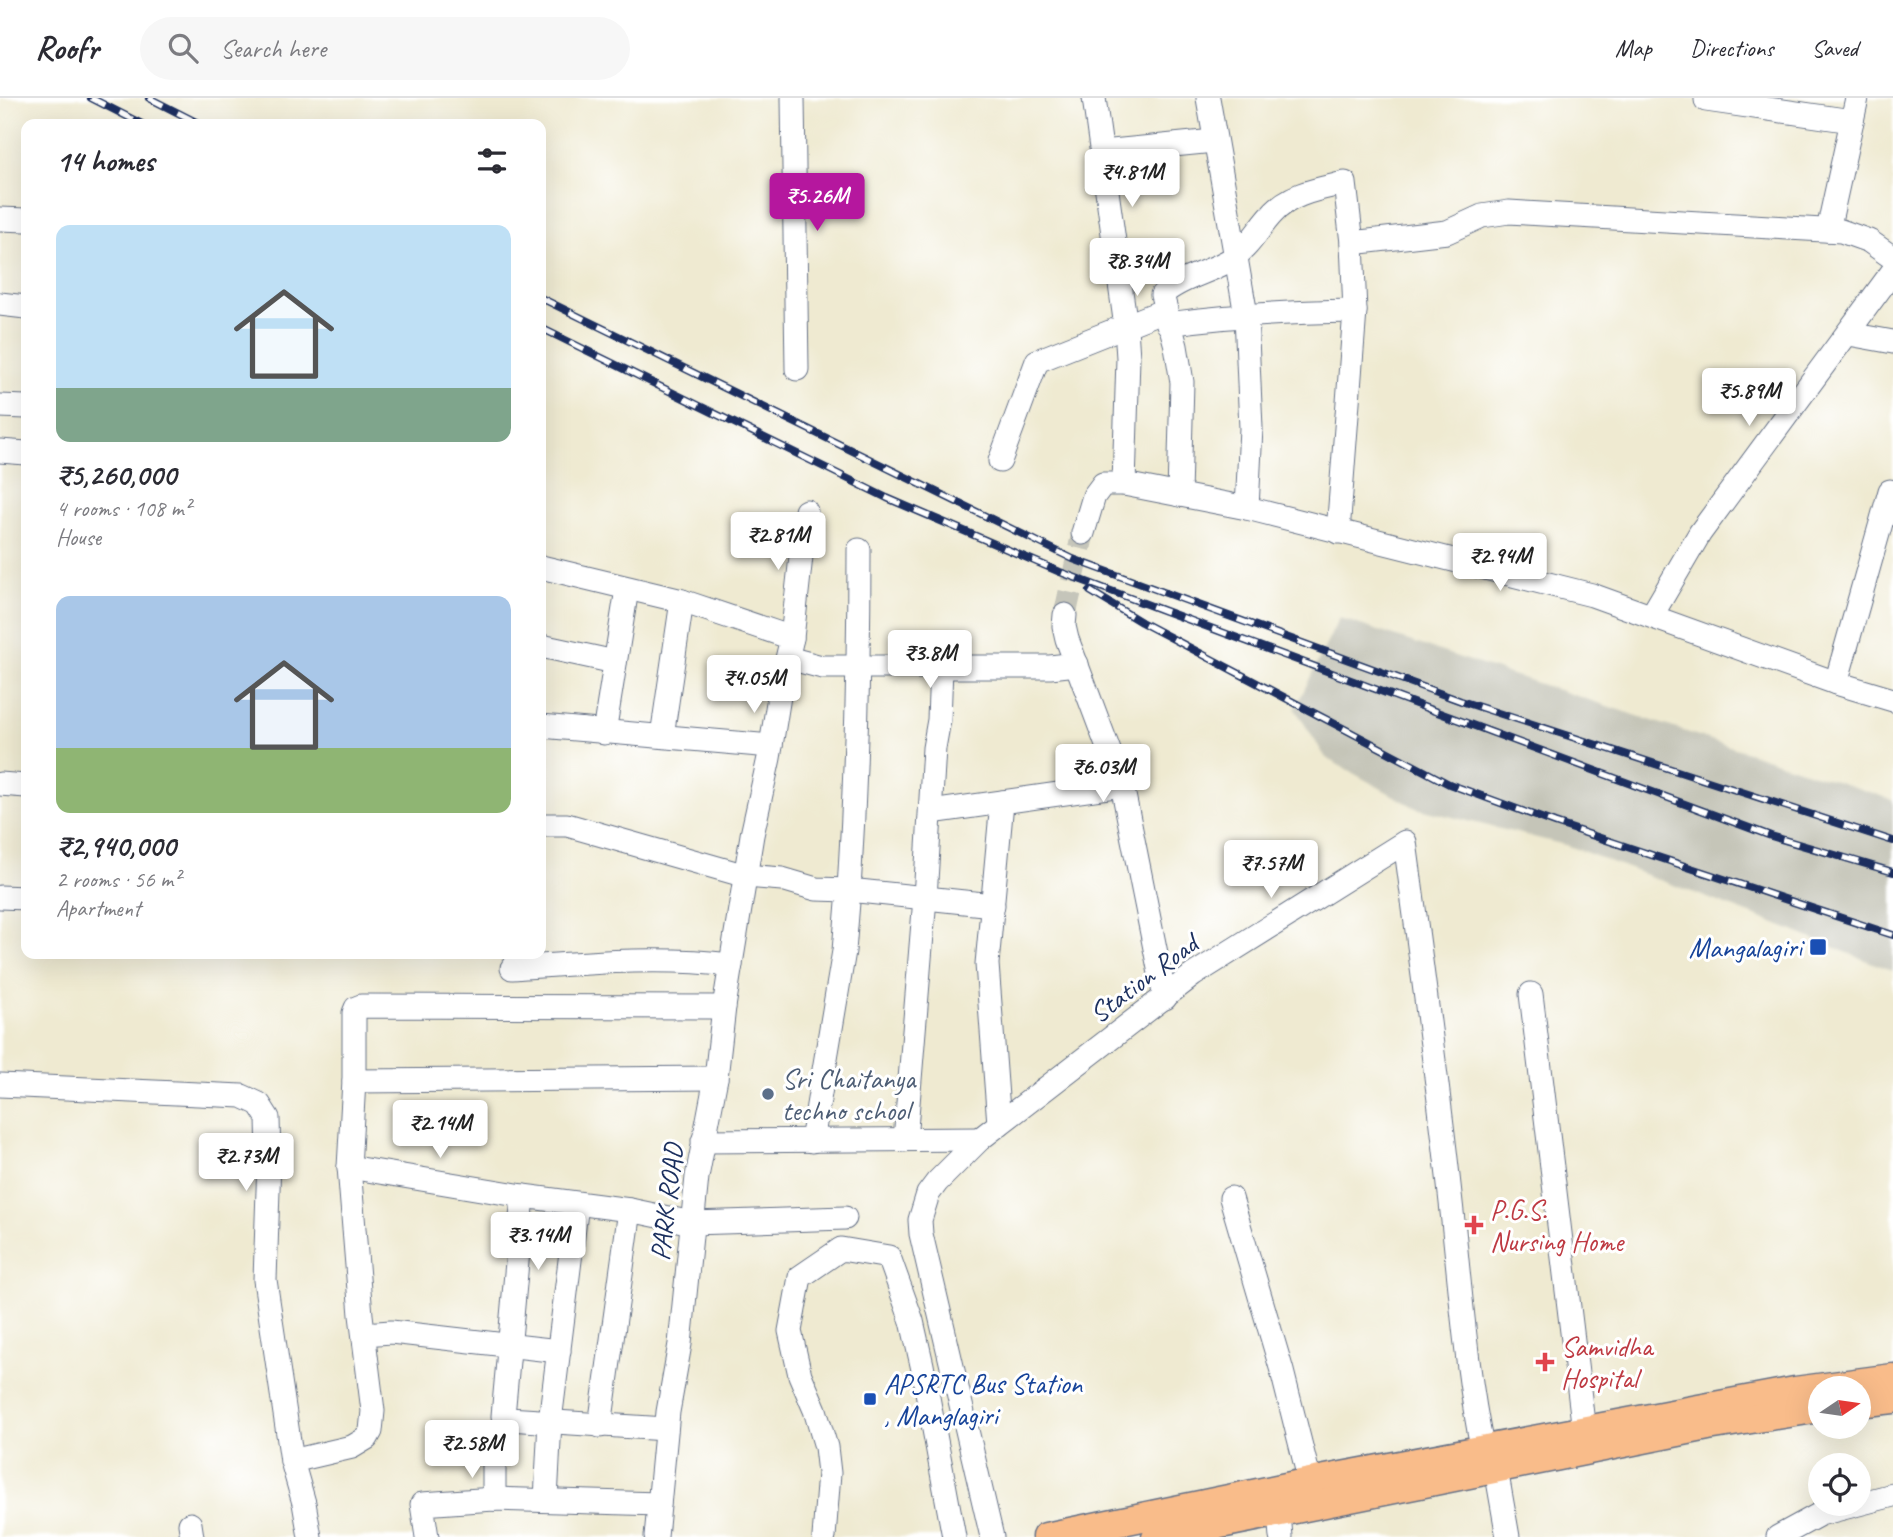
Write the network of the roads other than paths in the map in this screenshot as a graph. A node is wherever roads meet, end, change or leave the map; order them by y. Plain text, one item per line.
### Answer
1 (793, 98) edge
2 (1094, 98) edge
3 (1208, 98) edge
4 (1857, 98) edge
5 (1706, 100) dead end
6 (1852, 121) junction
7 (1214, 141) junction
8 (1102, 152) junction
9 (0, 219) edge
10 (21, 220) edge
11 (1828, 230) junction
12 (1353, 243) junction
13 (1237, 256) junction
14 (1893, 258) edge
15 (1893, 271) edge
16 (0, 304) edge
17 (21, 306) edge
18 (1355, 311) junction
19 (1246, 315) junction
20 (1167, 317) junction
21 (1126, 327) junction
22 (1849, 334) junction
23 (1893, 342) edge
24 (797, 369) dead end
25 (0, 406) edge
26 (21, 407) edge
27 (0, 451) edge
28 (21, 453) edge
29 (999, 461) dead end
30 (1124, 484) junction
31 (1890, 491) dead end
32 (1178, 495) junction
33 (1247, 508) junction
34 (806, 511) dead end
35 (1338, 532) junction
36 (1083, 533) tunnel mouth
37 (859, 550) dead end
38 (546, 568) edge
39 (627, 589) junction
40 (682, 601) junction
41 (1065, 615) tunnel mouth
42 (1652, 615) junction
43 (546, 647) edge
44 (790, 648) junction
45 (615, 662) junction
46 (1077, 664) junction
47 (859, 667) junction
48 (941, 668) junction
49 (1836, 684) junction
50 (1893, 700) edge
51 (546, 727) edge
52 (604, 733) junction
53 (663, 736) junction
54 (771, 746) junction
55 (0, 784) edge
56 (1122, 785) junction
57 (21, 786) edge
58 (1002, 802) junction
59 (931, 811) junction
60 (546, 825) edge
61 (746, 876) junction
62 (849, 890) junction
63 (0, 897) edge
64 (21, 898) edge
65 (925, 898) junction
66 (993, 905) junction
67 (513, 961) edge
68 (731, 965) junction
69 (1531, 994) dead end
70 (1165, 998) junction
71 (509, 1005) junction
72 (724, 1007) junction
73 (716, 1079) junction
74 (354, 1081) junction
75 (0, 1085) edge
76 (999, 1124) junction
77 (980, 1139) junction
78 (905, 1140) junction
79 (703, 1141) junction
80 (812, 1141) junction
81 (349, 1167) junction
82 (523, 1196) junction
83 (1231, 1198) dead end
84 (577, 1204) junction
85 (631, 1210) junction
86 (845, 1218) dead end
87 (692, 1223) junction
88 (364, 1334) junction
89 (509, 1345) junction
90 (559, 1351) junction
91 (1893, 1378) edge
92 (1893, 1399) edge
93 (1871, 1402) edge
94 (1808, 1410) edge
95 (550, 1421) junction
96 (600, 1426) junction
97 (666, 1429) junction
98 (1584, 1431) junction
99 (1489, 1460) junction
100 (292, 1461) junction
101 (494, 1461) dead end
102 (1310, 1482) junction
103 (1893, 1495) edge
104 (494, 1499) junction
105 (546, 1500) junction
106 (659, 1503) junction
107 (1280, 1525) edge
108 (1100, 1532) edge
109 (310, 1537) edge
110 (427, 1537) edge
111 (656, 1537) edge
112 (824, 1537) edge
113 (954, 1537) edge
114 (992, 1537) edge
115 (1046, 1537) edge
116 (1156, 1537) edge
117 (1508, 1537) edge
118 (1778, 1537) edge

1 - 24 street
2 - 8 street
3 - 7 street
4 - 6 street
5 - 6 street
6 - 11 street
7 - 8 street
7 - 13 street
8 - 21 street
9 - 10 street
11 - 12 street
11 - 14 street
12 - 13 street
12 - 18 street
13 - 19 street
13 - 20 street
15 - 22 street
16 - 17 street
18 - 19 street
18 - 35 street
19 - 20 street
19 - 33 street
20 - 21 street
20 - 32 street
21 - 29 street
21 - 30 street
22 - 23 street
22 - 42 street
25 - 26 street
27 - 28 street
30 - 32 street
30 - 36 street
31 - 49 street
32 - 33 street
33 - 35 street
34 - 44 street, PARK ROAD
35 - 42 street
37 - 47 street
38 - 39 street
39 - 40 street
39 - 45 street
40 - 44 street
40 - 53 street
41 - 46 street
42 - 49 street
43 - 45 street
44 - 47 street
44 - 54 street, PARK ROAD
45 - 52 street
46 - 48 street
46 - 56 street
47 - 48 street
47 - 62 street
48 - 59 street
49 - 50 street
51 - 52 street
52 - 53 street
53 - 54 street
54 - 61 street, PARK ROAD
55 - 57 street
56 - 58 street
56 - 70 street
58 - 59 street
58 - 66 street
59 - 65 street
60 - 61 street
61 - 62 street
61 - 68 street, PARK ROAD
62 - 65 street
62 - 80 street
63 - 64 street
65 - 66 street
65 - 78 street
66 - 76 street
67 - 68 street
67 - 71 street
68 - 72 street, PARK ROAD
69 - 98 street
70 - 76 street, Station Road
70 - 99 street, Station Road
71 - 72 street
71 - 74 street
72 - 73 street, PARK ROAD
73 - 74 street
73 - 79 street, PARK ROAD
74 - 81 street
75 - 100 street
76 - 77 street, Station Road
77 - 78 street
77 - 114 street, Station Road
78 - 80 street
79 - 80 street
79 - 87 street, PARK ROAD
81 - 82 street
81 - 88 street
82 - 84 street
82 - 89 street
83 - 102 street
84 - 85 street
84 - 90 street
85 - 87 street
85 - 96 street
86 - 87 street
87 - 97 street, PARK ROAD
88 - 89 street
88 - 100 street
89 - 90 street
89 - 95 street
90 - 95 street
91 - 98 main road
92 - 93 main road
94 - 99 main road
95 - 96 street
95 - 105 street
96 - 97 street
97 - 106 street, PARK ROAD
98 - 99 main road
99 - 102 main road
99 - 107 main road
99 - 117 street
100 - 109 street
101 - 104 street
102 - 108 main road
103 - 118 street
104 - 105 street
104 - 110 street
105 - 106 street
106 - 111 street, PARK ROAD
107 - 116 main road
108 - 115 main road
112 - 113 street

